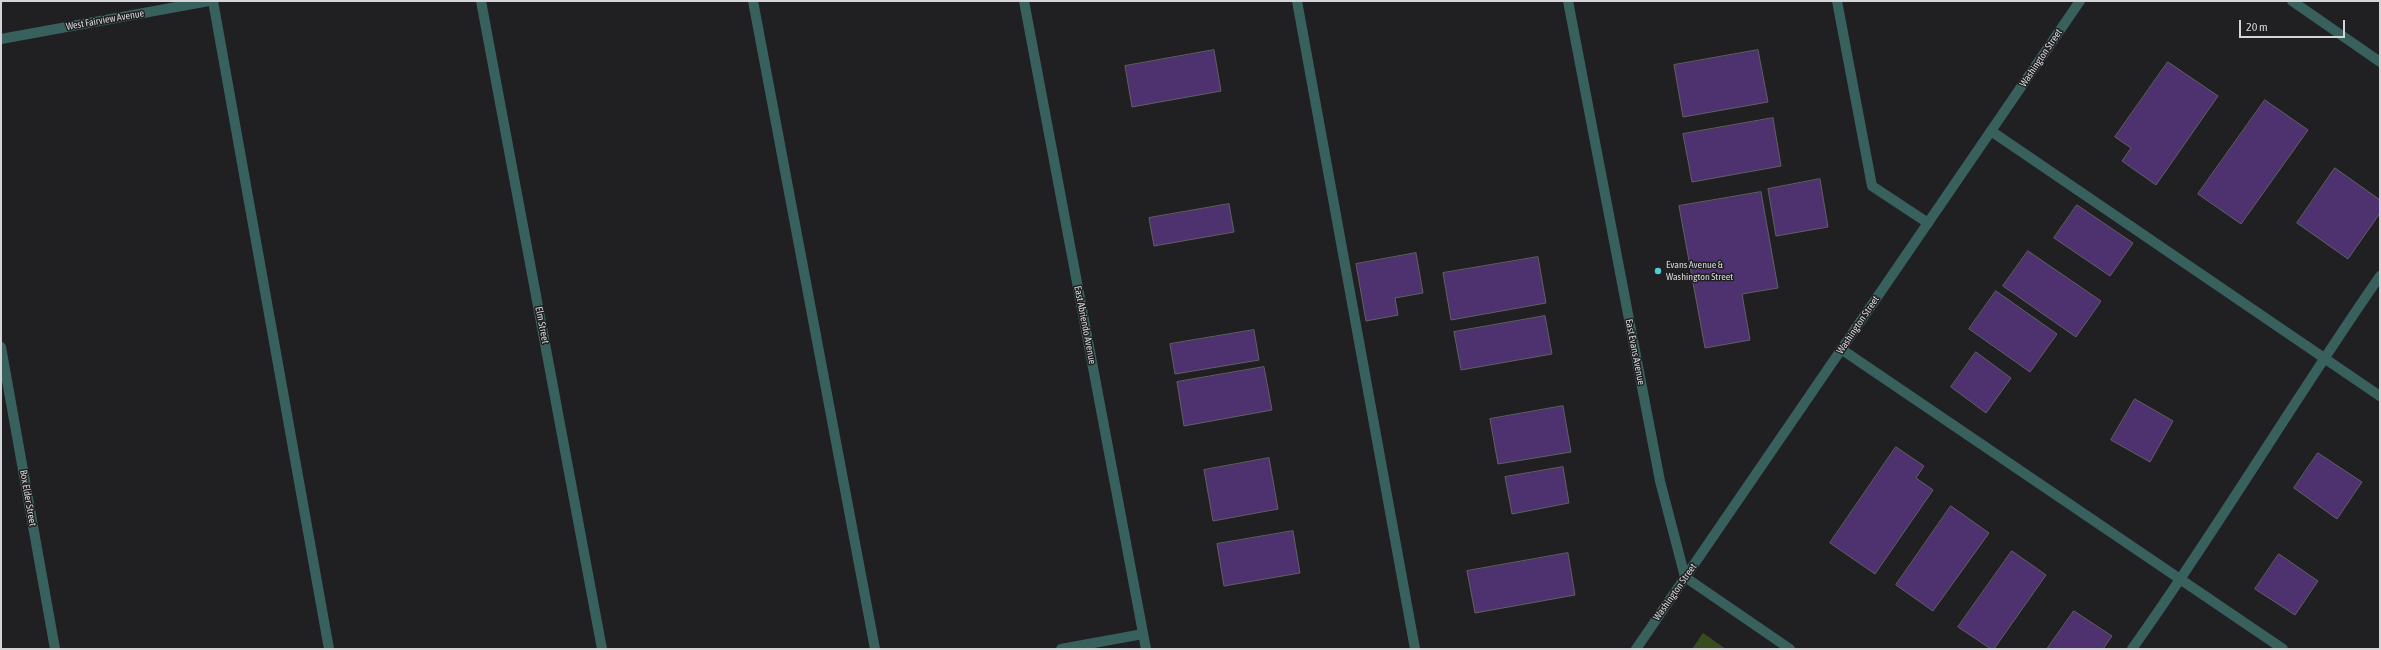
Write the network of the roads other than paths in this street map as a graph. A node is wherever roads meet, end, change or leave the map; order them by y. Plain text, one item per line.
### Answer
1 (210, 1) edge
2 (213, 1) edge
3 (481, 1) edge
4 (753, 1) edge
5 (1024, 1) edge
6 (1297, 1) edge
7 (1568, 1) edge
8 (1837, 1) edge
9 (2080, 1) edge
10 (2292, 1) edge
11 (1, 39) edge
12 (2380, 62) edge
13 (1991, 131) junction
14 (1928, 223) junction
15 (2380, 276) edge
16 (1, 347) edge
17 (1841, 349) junction
18 (2323, 357) junction
19 (2380, 396) edge
20 (1685, 577) junction
21 (2181, 580) junction
22 (1143, 634) junction
23 (55, 649) edge
24 (329, 649) edge
25 (602, 649) edge
26 (874, 649) edge
27 (1061, 649) edge
28 (1146, 649) edge
29 (1416, 649) edge
30 (1636, 649) edge
31 (1790, 649) edge
32 (2132, 649) edge
33 (2283, 649) edge

1 - 11 street, West Fairview Avenue
2 - 24 street
3 - 25 street, Elm Street
4 - 26 street
5 - 22 street, East Abriendo Avenue
6 - 29 street
7 - 20 street, East Evans Avenue
8 - 14 street
9 - 13 street, Washington Street
10 - 12 street
13 - 14 street, Washington Street
13 - 18 street
14 - 17 street, Washington Street
15 - 18 street
16 - 23 street, Box Elder Street
17 - 20 street, Washington Street
17 - 21 street
18 - 19 street
18 - 21 street
20 - 30 street, Washington Street
20 - 31 street
21 - 32 street
21 - 33 street
22 - 27 street
22 - 28 street, East Abriendo Avenue

